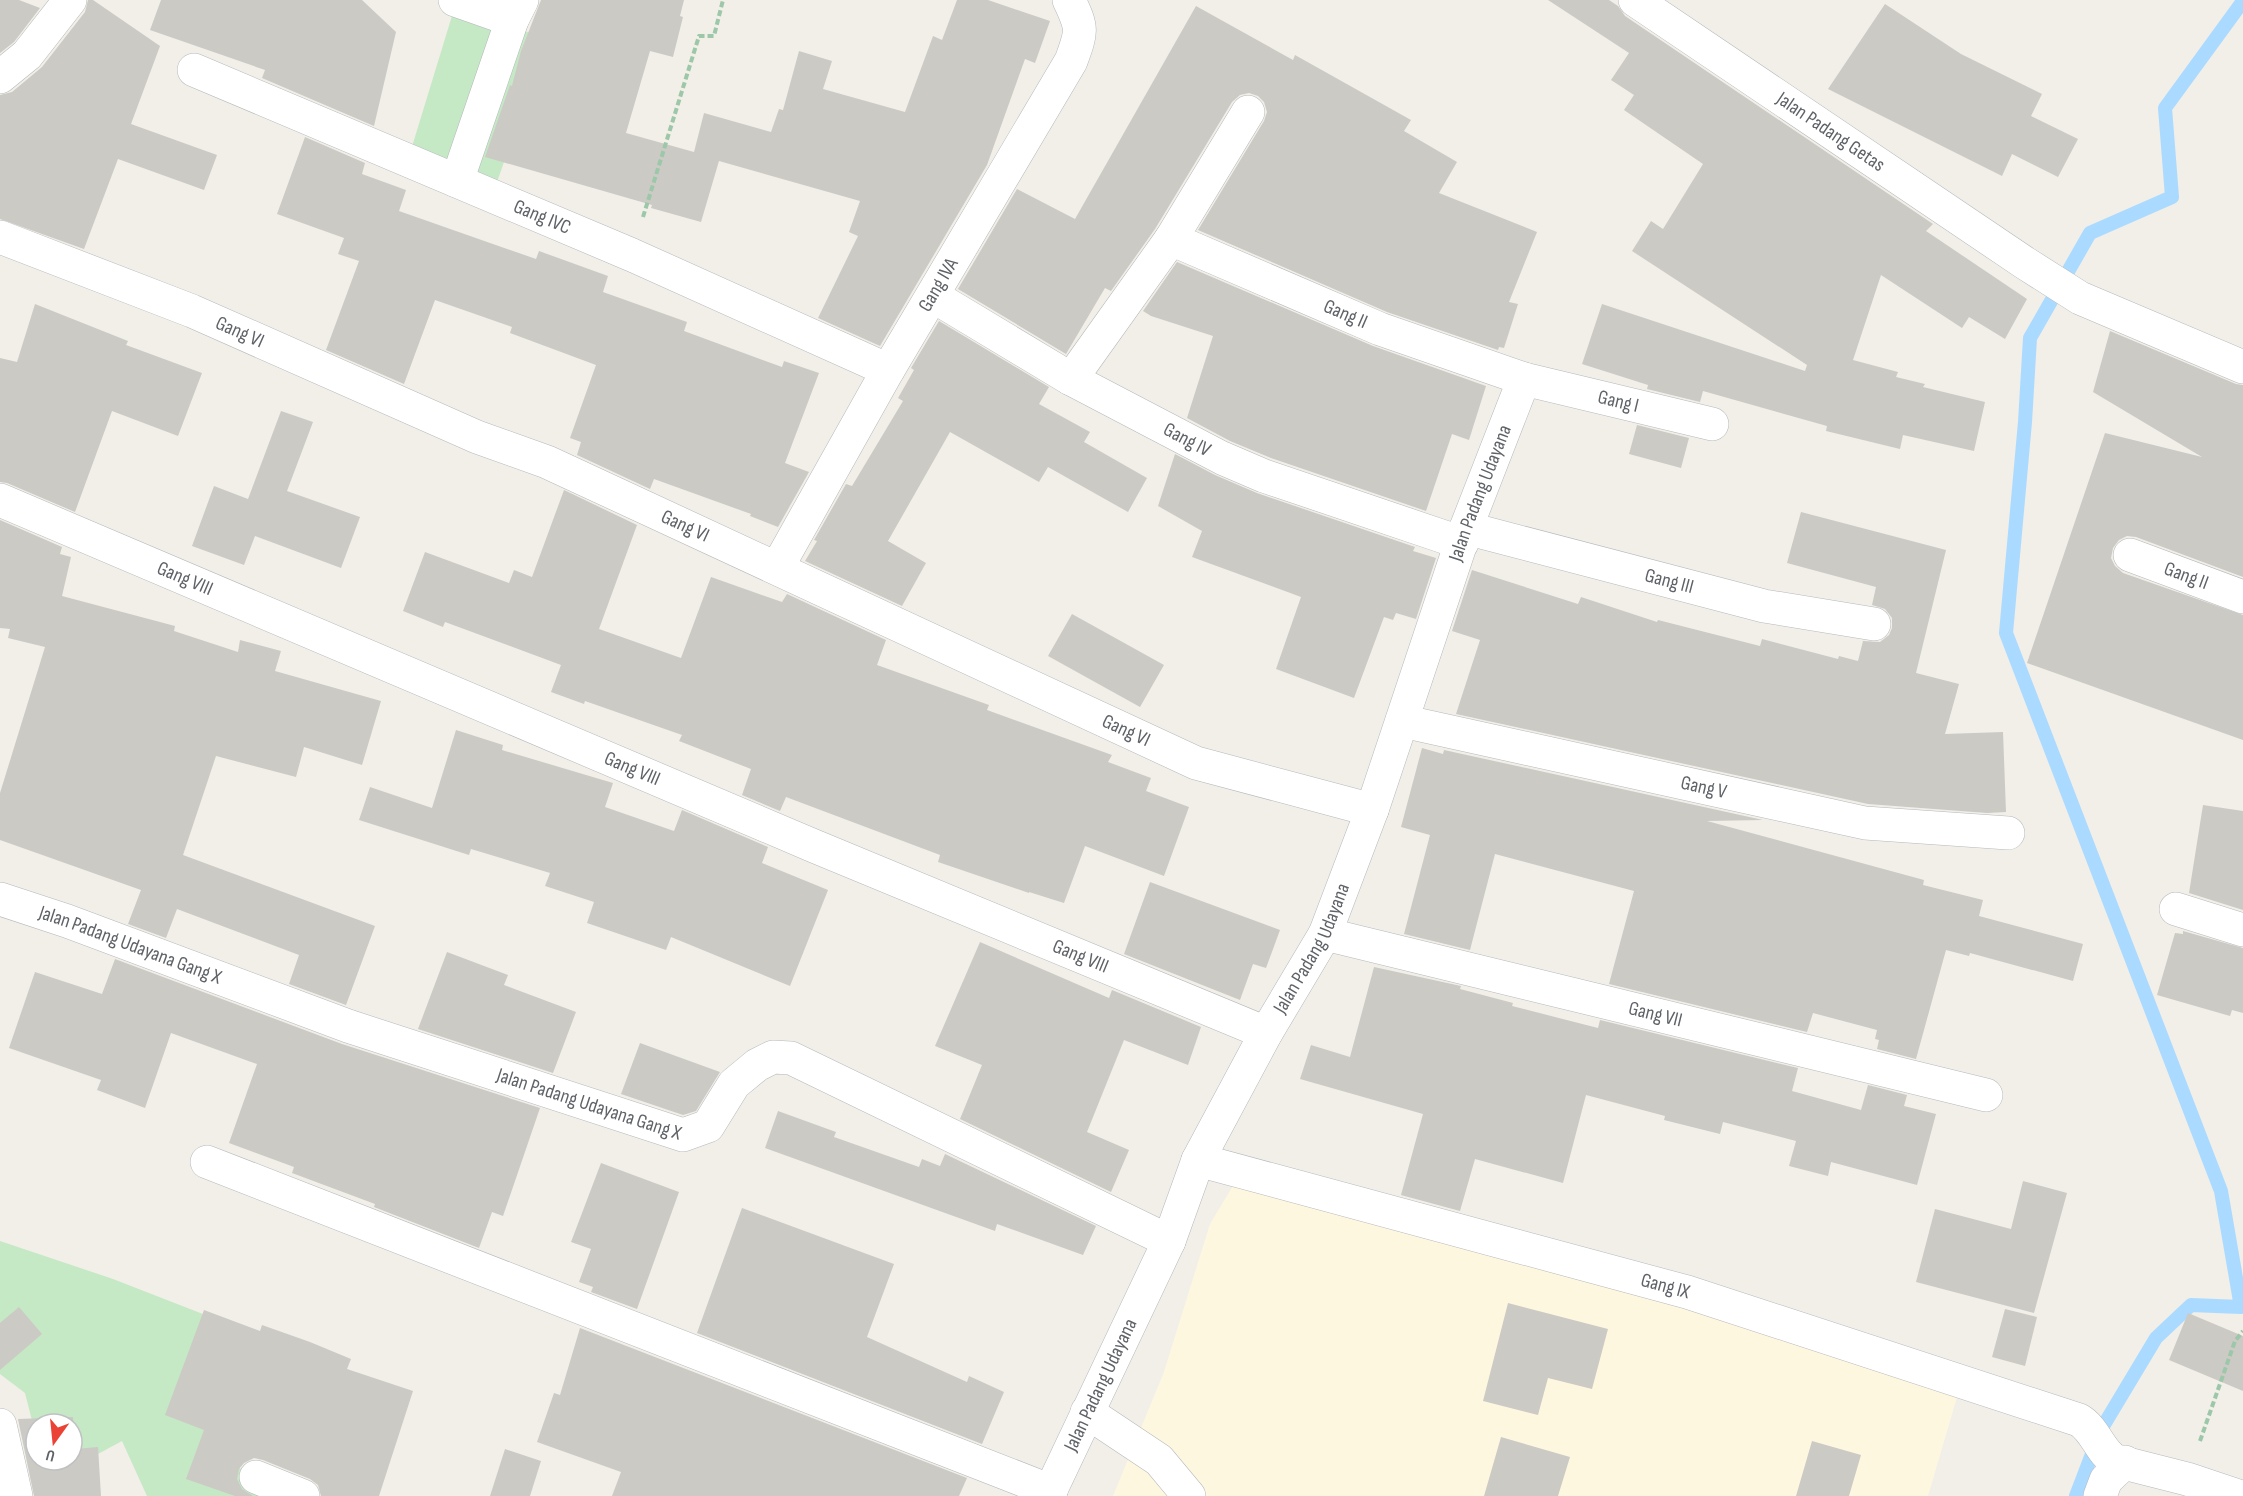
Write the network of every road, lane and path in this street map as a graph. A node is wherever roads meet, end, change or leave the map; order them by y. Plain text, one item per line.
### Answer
1 (70, 0) edge
2 (455, 0) edge
3 (723, 0) edge
4 (1069, 0) edge
5 (1635, 0) edge
6 (517, 10) edge
7 (194, 70) dead end
8 (0, 77) edge
9 (1248, 112) dead end
10 (457, 181) junction
11 (0, 237) edge
12 (1172, 240) junction
13 (632, 255) junction
14 (933, 296) junction
15 (2243, 367) edge
16 (888, 370) junction
17 (1071, 379) junction
18 (1524, 379) junction
19 (1712, 424) dead end
20 (0, 500) edge
21 (1464, 535) junction
22 (2130, 555) dead end
23 (777, 568) junction
24 (2243, 597) edge
25 (1874, 624) dead end
26 (1402, 721) junction
27 (1372, 810) junction
28 (2008, 833) dead end
29 (0, 899) edge
30 (2176, 909) dead end
31 (2243, 930) edge
32 (1325, 934) junction
33 (1266, 1033) junction
34 (1986, 1095) dead end
35 (1198, 1160) junction
36 (207, 1162) dead end
37 (1169, 1241) junction
38 (2243, 1331) edge
39 (1087, 1412) junction
40 (0, 1426) edge
41 (2117, 1460) junction
42 (256, 1477) dead end
43 (2187, 1479) junction
44 (1050, 1494) edge
45 (16, 1496) edge
46 (303, 1496) edge
47 (1189, 1496) edge
48 (2100, 1496) edge
49 (2238, 1496) edge

1 - 8 street
2 - 6 street
3 - 13 path
4 - 14 street, Gang IVA
5 - 15 street, Jalan Padang Getas
6 - 10 street
7 - 10 street, Gang IVC
9 - 12 street
10 - 13 street, Gang IVC
11 - 23 street, Gang VI
12 - 17 street
12 - 18 street, Gang II
13 - 16 street, Gang IVC
14 - 16 street, Gang IVA
14 - 17 street, Gang IV
16 - 23 street, Gang IVA
17 - 21 street, Gang IV
18 - 19 street, Gang I
18 - 21 street, Jalan Padang Udayana
20 - 33 street, Gang VIII
21 - 25 street, Gang III
21 - 26 street, Jalan Padang Udayana
22 - 24 street, Gang II
23 - 27 street, Gang VI
26 - 27 street, Jalan Padang Udayana
26 - 28 street, Gang V
27 - 32 street, Jalan Padang Udayana
29 - 37 street, Jalan Padang Udayana Gang X
30 - 31 street
32 - 33 street, Jalan Padang Udayana
32 - 34 street, Gang VII
33 - 35 street, Jalan Padang Udayana
35 - 37 street, Jalan Padang Udayana
35 - 41 street, Gang IX
36 - 44 street
37 - 39 street, Jalan Padang Udayana
38 - 43 path
39 - 44 street, Jalan Padang Udayana
39 - 47 street
40 - 45 street
41 - 43 street
41 - 48 street
42 - 46 street
43 - 49 street

